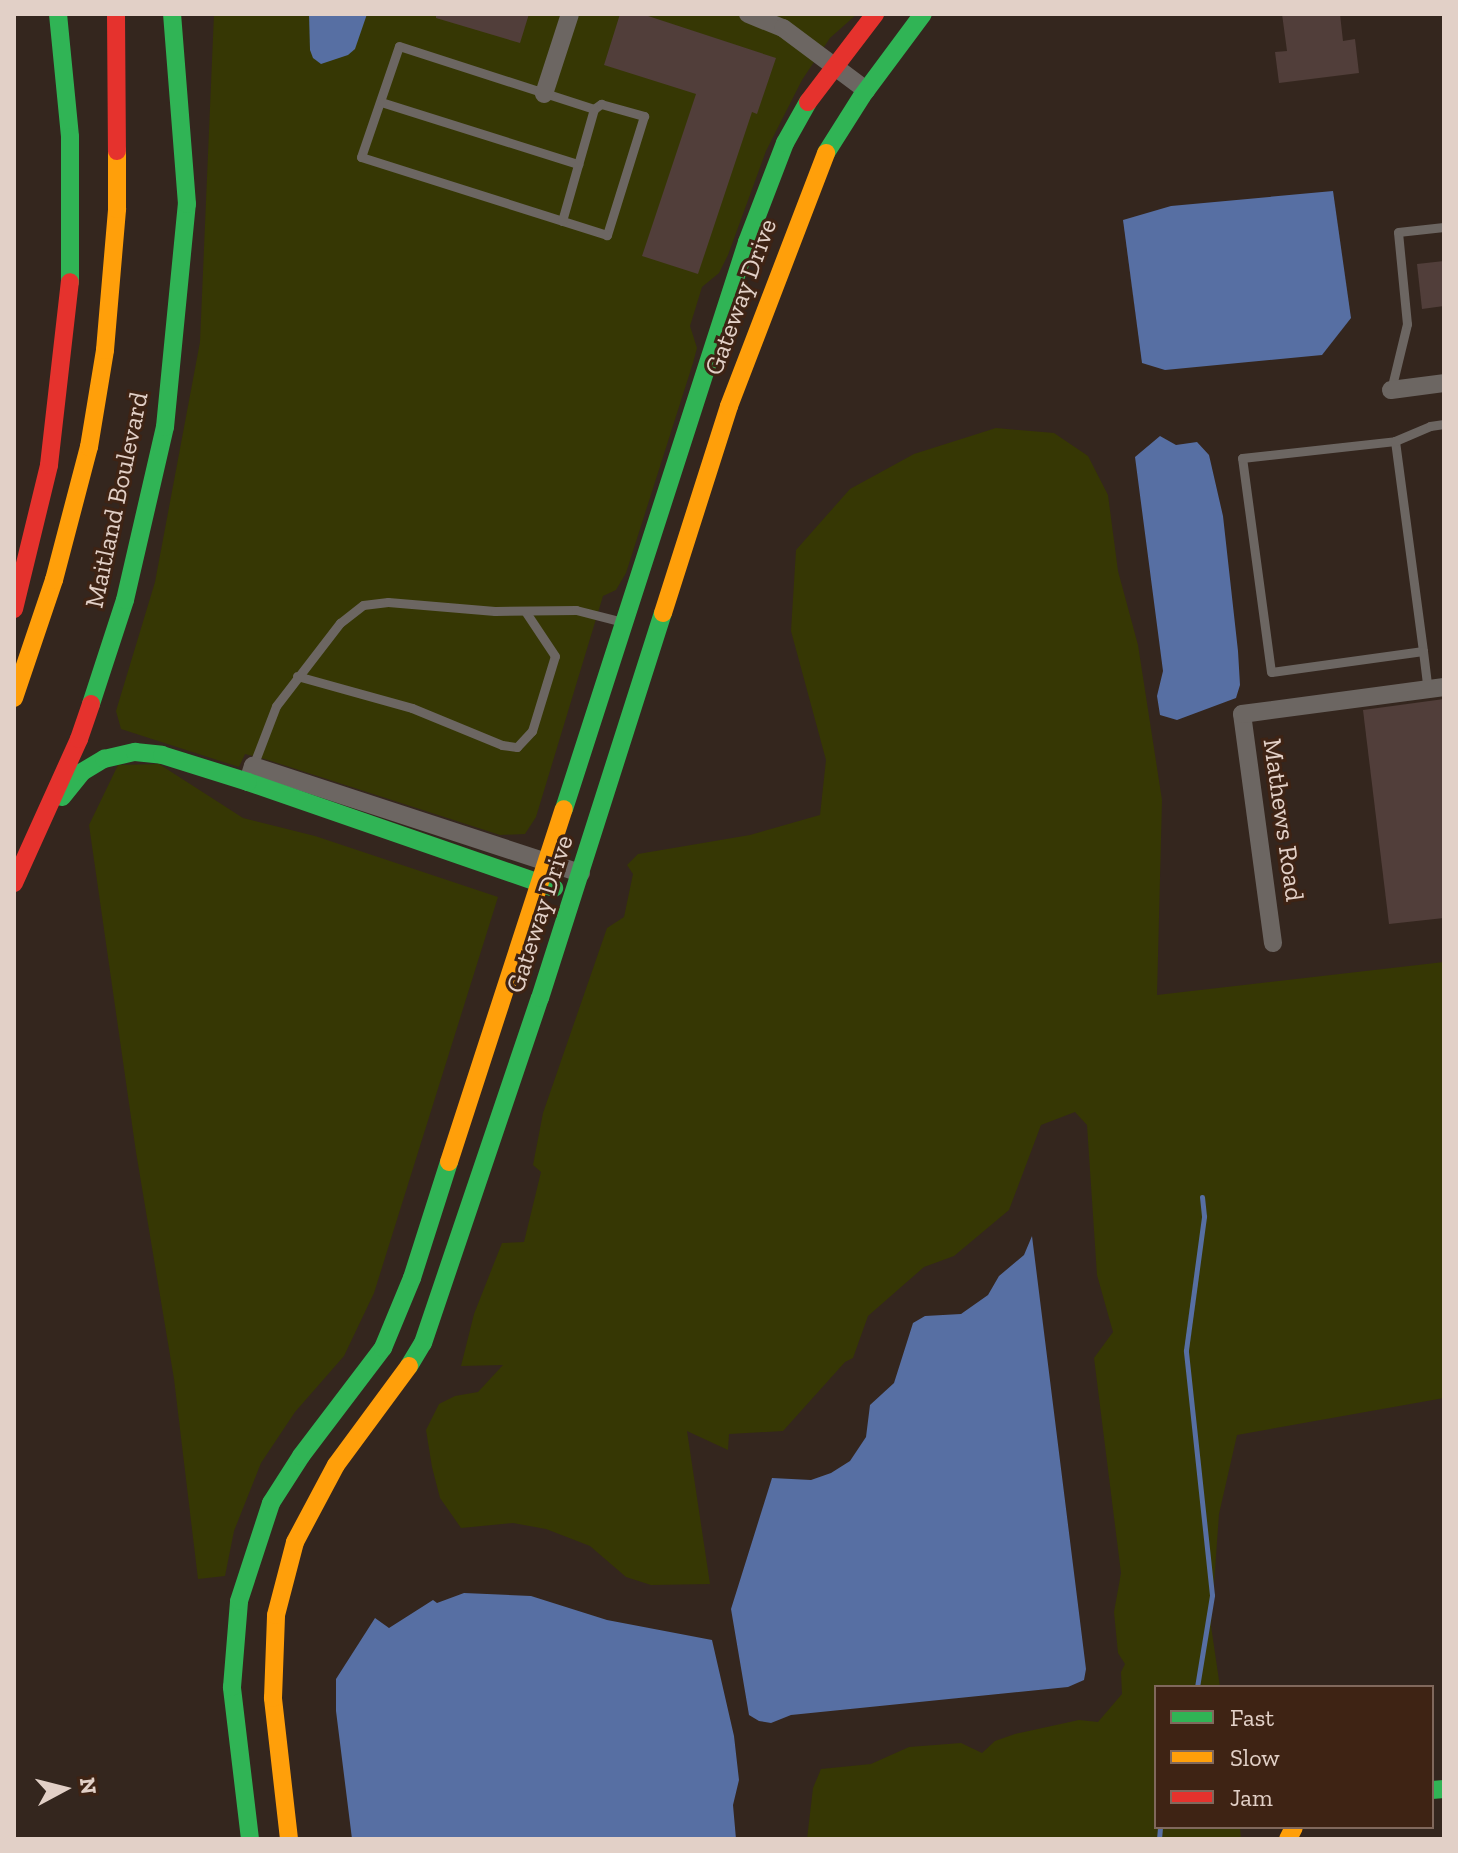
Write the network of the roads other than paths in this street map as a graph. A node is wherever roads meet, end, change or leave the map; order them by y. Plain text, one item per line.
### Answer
1 (58, 14) edge
2 (116, 14) edge
3 (172, 14) edge
4 (570, 14) edge
5 (748, 14) edge
6 (875, 14) edge
7 (923, 14) edge
8 (193, 29) dead end
9 (834, 65) junction
10 (866, 90) junction
11 (544, 94) junction
12 (381, 102) junction
13 (594, 109) junction
14 (578, 164) junction
15 (187, 204) junction
16 (562, 221) junction
17 (1444, 227) edge
18 (722, 319) junction
19 (757, 332) junction
20 (1444, 383) edge
21 (1391, 390) joint
22 (1444, 424) edge
23 (1395, 441) junction
24 (14, 609) edge
25 (525, 611) junction
26 (623, 622) junction
27 (1423, 651) junction
28 (297, 676) junction
29 (1436, 688) edge
30 (14, 698) edge
31 (250, 774) junction
32 (45, 819) junction
33 (545, 862) junction
34 (581, 873) junction
35 (537, 882) junction
36 (14, 883) edge
37 (574, 894) junction
38 (1273, 943) dead end
39 (343, 1400) junction
40 (369, 1422) junction
41 (284, 1801) junction
42 (246, 1806) junction
43 (250, 1839) edge
44 (289, 1839) edge

1 - 24 main road
2 - 30 main road, Maitland Boulevard
3 - 15 main road, Maitland Boulevard
4 - 11 street
5 - 9 street
6 - 9 main road, Gateway Drive
7 - 10 main road, Gateway Drive
8 - 15 main road
9 - 10 street
9 - 18 main road, Gateway Drive
10 - 19 main road, Gateway Drive
11 - 12 lane
11 - 13 lane
12 - 14 lane
12 - 16 lane
13 - 14 lane
13 - 16 lane
14 - 16 lane
15 - 32 main road, Maitland Boulevard
17 - 21 lane
18 - 19 main road
18 - 26 main road, Gateway Drive
19 - 34 main road, Gateway Drive
20 - 21 street
22 - 23 lane
23 - 27 lane
23 - 27 lane
25 - 26 lane
25 - 28 lane
25 - 28 lane
26 - 33 main road, Gateway Drive
27 - 29 lane
28 - 31 lane
29 - 38 street, Mathews Road
31 - 32 main road
31 - 33 street
31 - 35 main road
32 - 36 main road, Maitland Boulevard
33 - 34 street
33 - 35 main road, Gateway Drive
34 - 37 main road, Gateway Drive
35 - 37 main road
35 - 39 main road, Gateway Drive
37 - 40 main road, Gateway Drive
39 - 40 main road
39 - 42 main road, Gateway Drive
40 - 41 main road, Gateway Drive
41 - 42 main road
41 - 44 main road, Gateway Drive
42 - 43 main road, Gateway Drive

